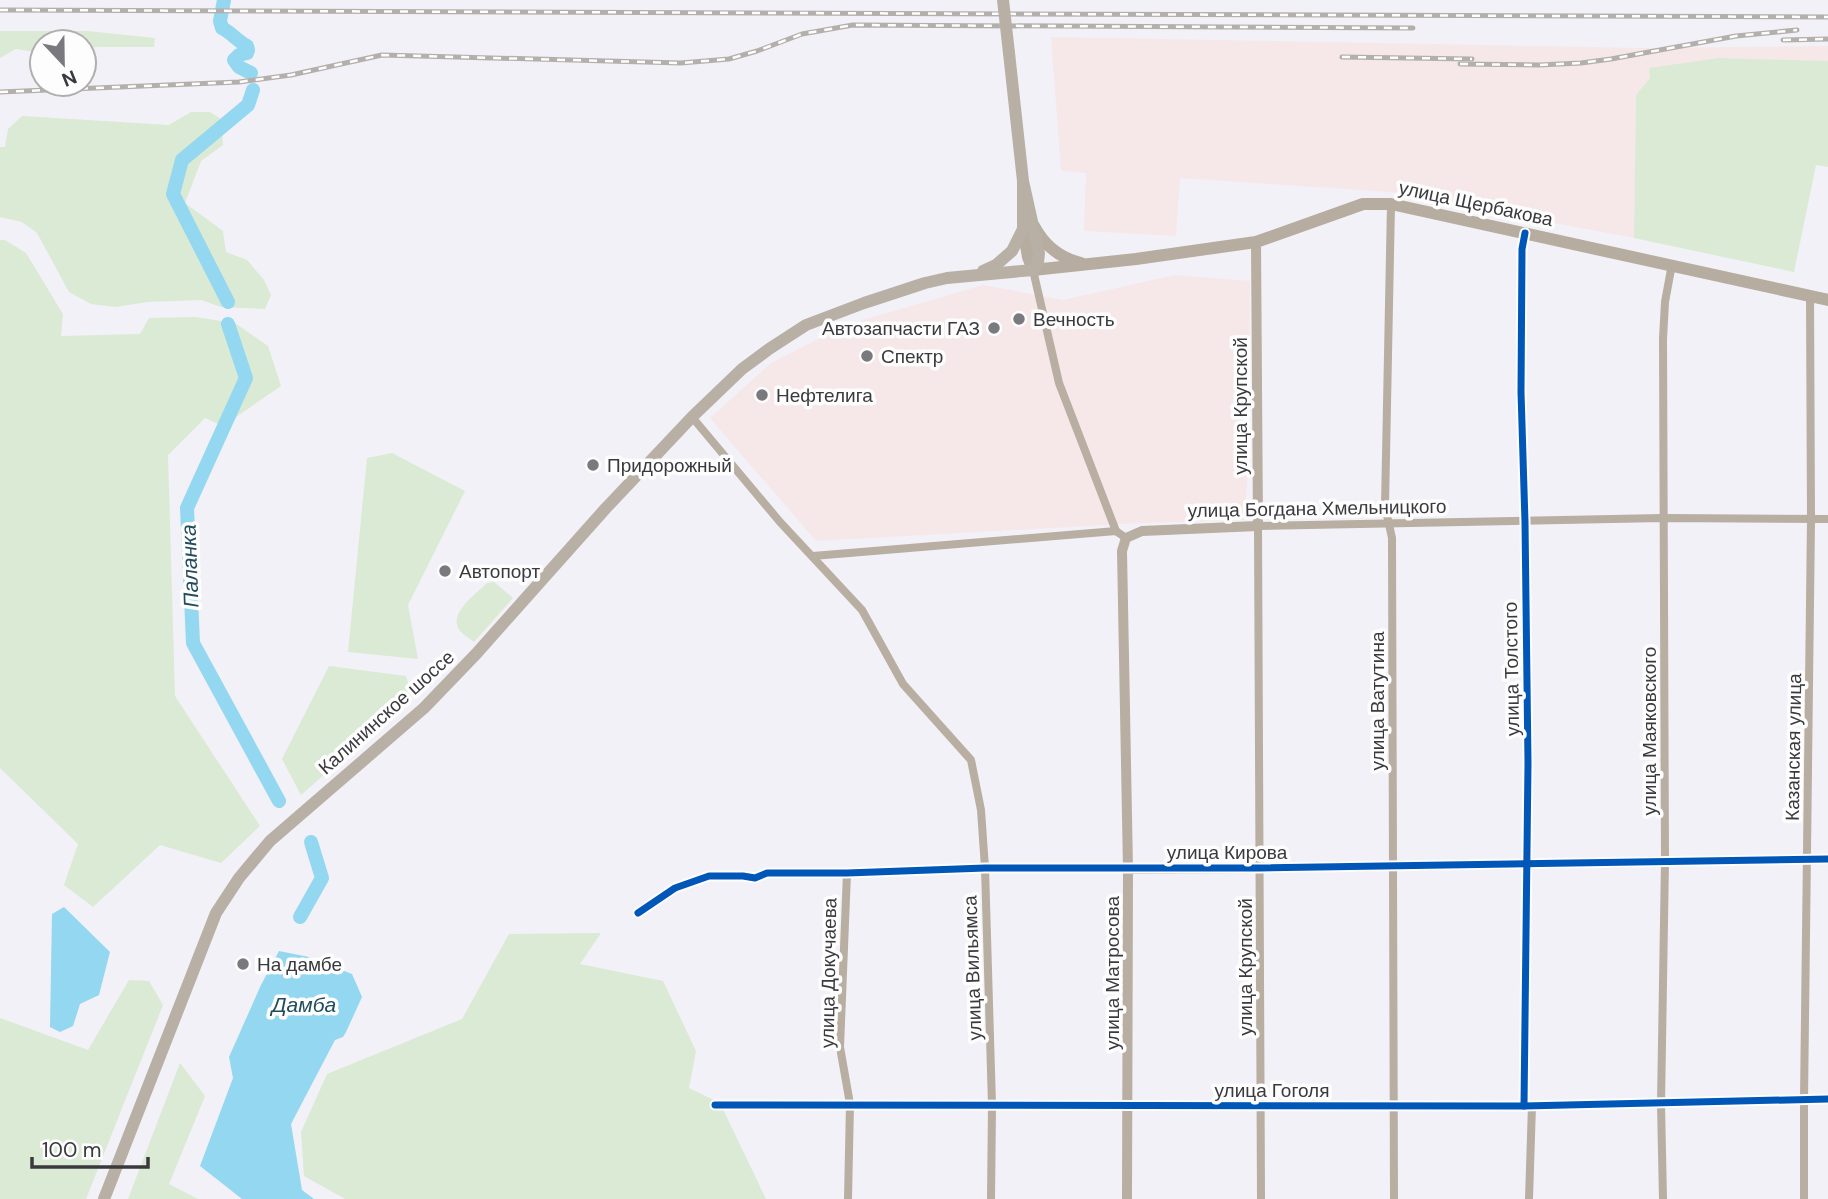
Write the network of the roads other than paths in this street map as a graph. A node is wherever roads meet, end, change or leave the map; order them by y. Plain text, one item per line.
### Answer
1 (1003, 0) edge
2 (1391, 204) junction
3 (1029, 227) junction
4 (1525, 233) junction
5 (1256, 242) junction
6 (1092, 264) junction
7 (1672, 264) junction
8 (1033, 270) junction
9 (972, 275) junction
10 (1810, 296) junction
11 (1828, 300) edge
12 (692, 417) junction
13 (1662, 518) junction
14 (1828, 519) edge
15 (1811, 520) junction
16 (1389, 522) junction
17 (1525, 522) junction
18 (1258, 526) junction
19 (1116, 531) junction
20 (1126, 538) junction
21 (813, 556) junction
22 (1808, 859) junction
23 (1828, 859) edge
24 (1665, 860) junction
25 (1526, 863) junction
26 (1393, 866) junction
27 (985, 868) junction
28 (1261, 868) junction
29 (1128, 869) junction
30 (846, 873) junction
31 (638, 913) dead end
32 (1828, 1099) edge
33 (1804, 1100) junction
34 (850, 1104) junction
35 (1661, 1104) junction
36 (715, 1105) dead end
37 (992, 1105) junction
38 (1127, 1105) junction
39 (1261, 1105) junction
40 (1392, 1105) junction
41 (1528, 1105) junction
42 (104, 1199) edge
43 (848, 1199) edge
44 (991, 1199) edge
45 (1127, 1199) edge
46 (1261, 1199) edge
47 (1394, 1199) edge
48 (1529, 1199) edge
49 (1663, 1199) edge
50 (1804, 1199) edge

1 - 3 main road, bridge
2 - 4 main road, улица Щербакова
2 - 5 main road, улица Щербакова
2 - 16 street, улица Ватутина
3 - 6 main road
3 - 8 main road
3 - 9 main road
4 - 7 main road, улица Щербакова
4 - 17 street, улица Толстого
5 - 6 main road, улица Щербакова
5 - 18 street, улица Крупской
6 - 8 main road, улица Щербакова
7 - 10 main road, улица Щербакова
7 - 13 street, улица Маяковского
8 - 9 main road, Калининское шоссе
8 - 19 street
9 - 12 main road, Калининское шоссе
10 - 11 main road, улица Щербакова
10 - 15 street, Казанская улица
12 - 21 street, улица Вильямса
12 - 42 main road, Калининское шоссе
13 - 15 street, улица Богдана Хмельницкого
13 - 17 street, улица Богдана Хмельницкого
13 - 24 street, улица Маяковского
14 - 15 street, улица Богдана Хмельницкого
15 - 22 street, Казанская улица
16 - 17 street, улица Богдана Хмельницкого
16 - 18 street, улица Богдана Хмельницкого
16 - 26 street, улица Ватутина
17 - 25 street, улица Толстого
18 - 20 street, улица Богдана Хмельницкого
18 - 28 street, улица Крупской
19 - 20 street
19 - 21 street
20 - 29 street, улица Матросова
21 - 27 street, улица Вильямса
22 - 23 street, улица Кирова
22 - 24 street, улица Кирова
22 - 33 street, Казанская улица
24 - 25 street, улица Кирова
24 - 35 street, улица Маяковского
25 - 26 street, улица Кирова
25 - 41 street, улица Толстого
26 - 28 street, улица Кирова
26 - 40 street, улица Ватутина
27 - 29 street, улица Кирова
27 - 30 street, улица Кирова
27 - 37 street, улица Вильямса
28 - 29 street, улица Кирова
28 - 39 street, улица Крупской
29 - 38 street, улица Матросова
30 - 31 street, улица Кирова
30 - 34 street, улица Докучаева
32 - 33 street, улица Гоголя
33 - 35 street, улица Гоголя
33 - 50 street, Казанская улица
34 - 36 street, улица Гоголя
34 - 37 street, улица Гоголя
34 - 43 street, улица Докучаева
35 - 41 street, улица Гоголя
35 - 49 street, улица Маяковского
37 - 38 street, улица Гоголя
37 - 44 street, улица Вильямса
38 - 39 street, улица Гоголя
38 - 45 street, улица Матросова
39 - 40 street, улица Гоголя
39 - 46 street, улица Крупской
40 - 41 street, улица Гоголя
40 - 47 street, улица Ватутина
41 - 48 street, улица Толстого

